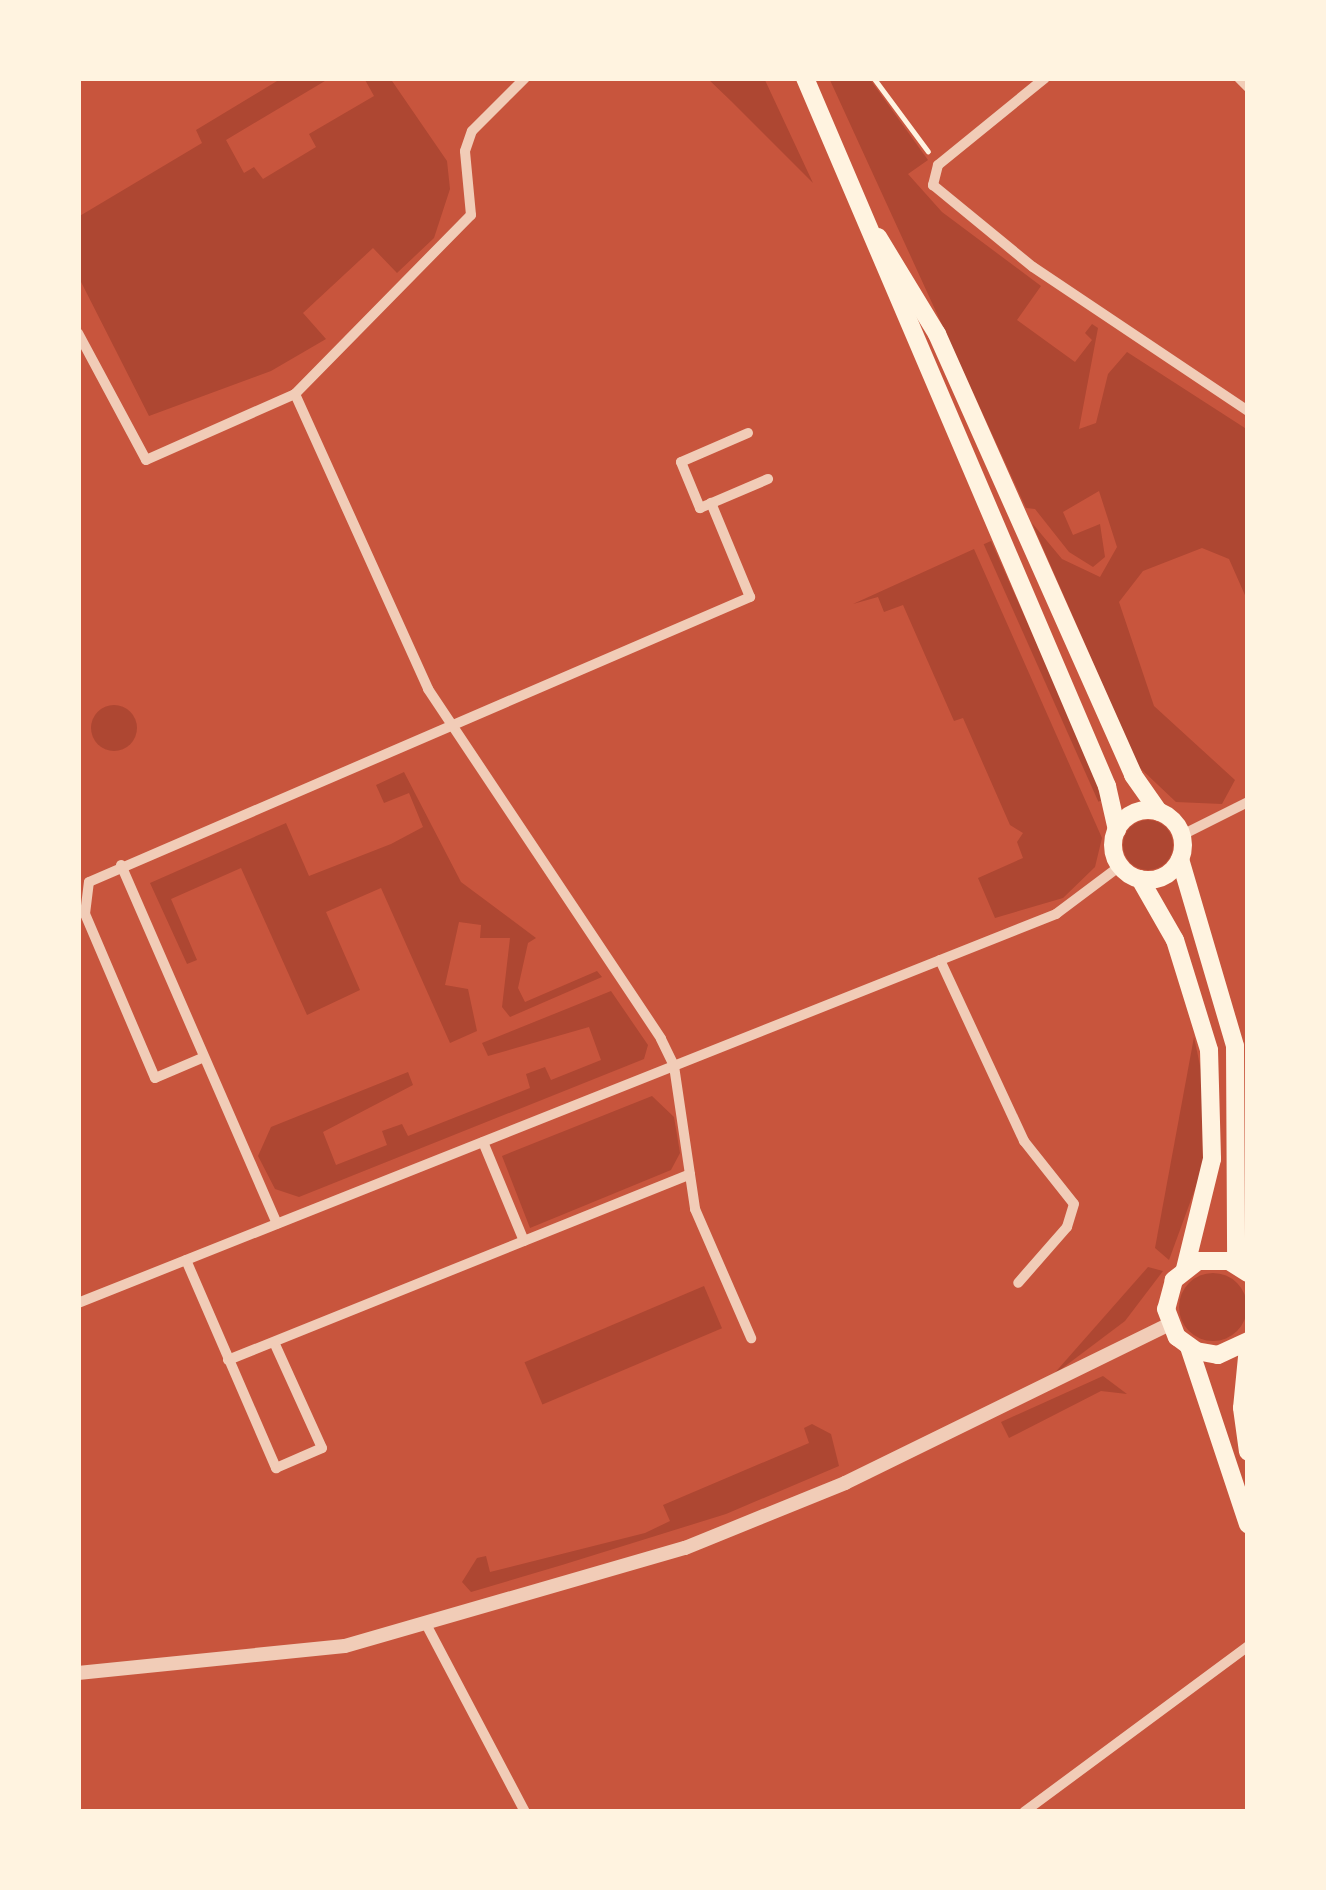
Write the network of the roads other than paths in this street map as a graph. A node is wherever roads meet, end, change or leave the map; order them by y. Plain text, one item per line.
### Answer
1 (525, 78) edge
2 (805, 78) edge
3 (1045, 78) edge
4 (1239, 78) edge
5 (1248, 87) edge
6 (866, 218) junction
7 (78, 333) edge
8 (295, 394) junction
9 (1248, 411) edge
10 (748, 434) dead end
11 (768, 479) dead end
12 (711, 503) junction
13 (451, 724) junction
14 (1248, 802) edge
15 (1159, 812) junction
16 (1117, 830) junction
17 (1182, 835) junction
18 (1180, 859) junction
19 (121, 865) junction
20 (1120, 866) junction
21 (1140, 879) junction
22 (940, 960) junction
23 (202, 1058) junction
24 (674, 1066) junction
25 (484, 1142) junction
26 (690, 1174) junction
27 (277, 1224) junction
28 (524, 1241) junction
29 (186, 1260) junction
30 (1242, 1268) edge
31 (1185, 1269) junction
32 (1018, 1283) dead end
33 (78, 1304) edge
34 (1169, 1324) junction
35 (752, 1338) dead end
36 (274, 1342) junction
37 (1248, 1344) edge
38 (1189, 1347) junction
39 (228, 1360) junction
40 (1248, 1452) edge
41 (1248, 1524) edge
42 (427, 1625) junction
43 (1248, 1646) edge
44 (78, 1673) edge
45 (526, 1812) edge
46 (1024, 1812) edge

1 - 8 street
2 - 6 main road
3 - 9 street
4 - 5 street
6 - 15 main road
6 - 16 main road
7 - 8 street
8 - 13 street
10 - 12 street
11 - 12 street
12 - 13 street
13 - 19 street
13 - 24 street
14 - 17 street
15 - 16 main road
15 - 17 main road
16 - 20 main road
17 - 18 main road
18 - 21 main road
18 - 30 main road
19 - 23 street
19 - 23 street
20 - 21 main road
20 - 22 street
21 - 31 main road
22 - 24 street
22 - 32 street
23 - 27 street
24 - 25 street
24 - 26 street
25 - 27 street
25 - 28 street
26 - 28 street
26 - 35 street
27 - 29 street
28 - 36 street
29 - 33 street
29 - 39 street
30 - 31 main road
31 - 34 main road
34 - 38 main road
34 - 42 street
36 - 39 street
36 - 39 street
37 - 38 main road
37 - 40 main road
38 - 41 main road
42 - 44 street
42 - 45 street
43 - 46 street

